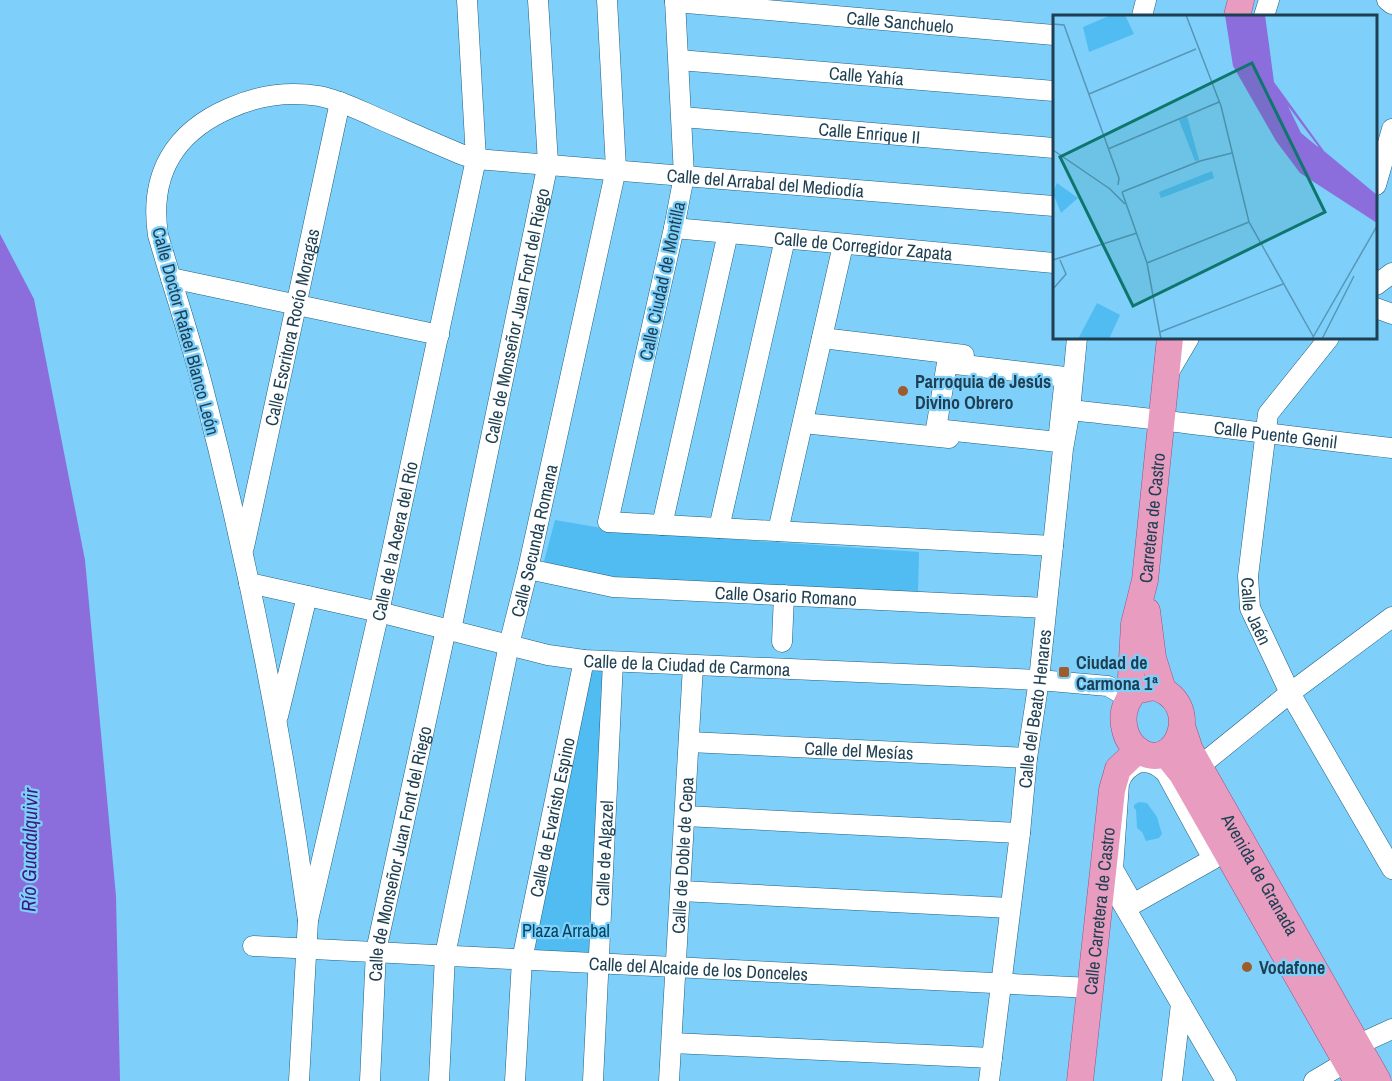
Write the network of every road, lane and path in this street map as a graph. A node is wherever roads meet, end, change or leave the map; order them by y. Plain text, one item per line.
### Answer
1 (467, 0) edge
2 (538, 0) edge
3 (607, 0) edge
4 (1146, 0) edge
5 (1241, 0) edge
6 (1269, 0) edge
7 (1387, 0) edge
8 (675, 1) edge
9 (1392, 4) edge
10 (1142, 15) edge
11 (1237, 15) edge
12 (1264, 15) edge
13 (1053, 35) edge
14 (679, 60) junction
15 (1053, 91) edge
16 (340, 102) junction
17 (682, 117) junction
18 (1386, 132) edge
19 (1053, 148) edge
20 (476, 159) junction
21 (548, 164) junction
22 (616, 169) junction
23 (684, 176) junction
24 (1377, 180) edge
25 (1053, 206) edge
26 (674, 228) junction
27 (728, 233) junction
28 (785, 238) junction
29 (843, 245) junction
30 (1053, 263) edge
31 (1392, 273) edge
32 (171, 278) junction
33 (1377, 284) edge
34 (295, 304) junction
35 (1377, 308) edge
36 (1392, 314) edge
37 (439, 335) junction
38 (822, 338) junction
39 (1077, 339) edge
40 (1170, 339) edge
41 (1187, 339) edge
42 (1326, 339) edge
43 (947, 363) joint
44 (1074, 369) junction
45 (1165, 380) junction
46 (1070, 410) junction
47 (1161, 419) junction
48 (802, 423) junction
49 (1264, 434) junction
50 (1392, 448) edge
51 (1063, 449) junction
52 (662, 525) junction
53 (719, 528) junction
54 (778, 531) junction
55 (1053, 546) junction
56 (242, 552) junction
57 (528, 569) junction
58 (1145, 580) junction
59 (249, 583) junction
60 (784, 595) junction
61 (307, 596) junction
62 (1046, 608) junction
63 (379, 612) junction
64 (1392, 617) edge
65 (448, 629) junction
66 (782, 642) dead end
67 (509, 645) junction
68 (584, 660) junction
69 (613, 662) junction
70 (693, 666) junction
71 (1039, 680) junction
72 (1163, 690) junction
73 (1290, 693) junction
74 (1129, 697) junction
75 (276, 721) junction
76 (1183, 729) junction
77 (689, 741) junction
78 (1138, 750) junction
79 (1165, 753) junction
80 (1028, 758) junction
81 (1206, 761) dead end
82 (685, 816) junction
83 (1020, 833) junction
84 (297, 839) junction
85 (327, 841) junction
86 (1213, 859) joint
87 (1392, 869) edge
88 (1102, 870) junction
89 (681, 891) junction
90 (1010, 908) junction
91 (308, 920) junction
92 (253, 946) dead end
93 (306, 947) junction
94 (376, 951) junction
95 (444, 954) junction
96 (522, 960) junction
97 (598, 964) junction
98 (676, 967) junction
99 (1001, 984) junction
100 (1090, 988) junction
101 (1181, 1004) junction
102 (1392, 1029) edge
103 (672, 1043) junction
104 (992, 1058) junction
105 (1353, 1063) edge
106 (299, 1081) edge
107 (370, 1081) edge
108 (439, 1081) edge
109 (515, 1081) edge
110 (593, 1081) edge
111 (669, 1081) edge
112 (989, 1081) edge
113 (1080, 1081) edge
114 (1172, 1081) edge
115 (1226, 1081) edge
116 (1314, 1081) edge
117 (1378, 1081) edge

1 - 20 street, Calle de la Acera del Río
2 - 21 street, Calle de Monseñor Juan Font del Riego
3 - 22 street, Calle Secunda Romana
4 - 10 street
5 - 11 main road
6 - 12 street
7 - 9 street
8 - 13 street, Calle Sanchuelo
8 - 14 street, Calle Ciudad de Montilla
14 - 15 street, Calle Yahía
14 - 17 street, Calle Ciudad de Montilla
16 - 20 street, Calle Doctor Rafael Blanco León
16 - 32 street, Calle Doctor Rafael Blanco León
16 - 34 street, Calle Escritora Rocío Moragas
17 - 19 street, Calle Enrique II
17 - 23 street, Calle Ciudad de Montilla
18 - 24 street
20 - 21 street, Calle del Arrabal del Mediodía
20 - 37 street, Calle de la Acera del Río
21 - 22 street, Calle del Arrabal del Mediodía
21 - 65 street, Calle de Monseñor Juan Font del Riego
22 - 23 street, Calle del Arrabal del Mediodía
22 - 57 street, Calle Secunda Romana
23 - 25 street, Calle del Arrabal del Mediodía
23 - 26 street, Calle Ciudad de Montilla
26 - 27 street, Calle de Corregidor Zapata
26 - 52 street, Calle Ciudad de Montilla
27 - 28 street, Calle de Corregidor Zapata
27 - 52 street
28 - 29 street, Calle de Corregidor Zapata
28 - 53 street
29 - 30 street, Calle de Corregidor Zapata
29 - 38 street
31 - 33 street
32 - 34 street
32 - 56 street, Calle Doctor Rafael Blanco León
34 - 37 street
34 - 56 street, Calle Escritora Rocío Moragas
35 - 36 street
37 - 63 street, Calle de la Acera del Río
38 - 44 street
38 - 48 street
39 - 44 street, Calle del Beato Henares
40 - 45 main road, Carretera de Castro
41 - 45 street
42 - 49 street, Calle Jaén
43 - 43 street
44 - 46 street, Calle del Beato Henares
45 - 47 main road, Carretera de Castro
46 - 47 street, Calle Puente Genil
46 - 51 street, Calle del Beato Henares
47 - 49 street, Calle Puente Genil
47 - 58 main road, Carretera de Castro
48 - 51 street
48 - 54 street
49 - 50 street, Calle Puente Genil
49 - 73 street, Calle Jaén
51 - 55 street, Calle del Beato Henares
52 - 53 street
53 - 54 street
54 - 55 street
55 - 62 street, Calle del Beato Henares
56 - 59 street, Calle Doctor Rafael Blanco León
57 - 60 street, Calle Osario Romano
57 - 67 street, Calle Secunda Romana
58 - 72 main road
58 - 74 main road, Carretera de Castro
59 - 61 street, Calle de la Ciudad de Carmona
59 - 75 street, Calle Doctor Rafael Blanco León
60 - 62 street, Calle Osario Romano
60 - 66 street
61 - 63 street, Calle de la Ciudad de Carmona
61 - 75 street
62 - 71 street, Calle del Beato Henares
63 - 65 street, Calle de la Ciudad de Carmona
63 - 85 street, Calle de la Acera del Río
64 - 73 street
65 - 67 street, Calle de la Ciudad de Carmona
65 - 94 street, Calle de Monseñor Juan Font del Riego
67 - 68 street, Calle de la Ciudad de Carmona
67 - 95 street, Calle Secunda Romana
68 - 69 street, Calle de la Ciudad de Carmona
68 - 96 street, Calle de Evaristo Espino
69 - 70 street, Calle de la Ciudad de Carmona
69 - 97 street, Calle de Algazel
70 - 71 street, Calle de la Ciudad de Carmona
70 - 77 street, Calle de Doble de Cepa
71 - 74 street, Calle de la Ciudad de Carmona
71 - 80 street, Calle del Beato Henares
72 - 74 main road
72 - 76 main road
73 - 81 street
73 - 87 street, Calle Jaén
74 - 78 main road
75 - 84 street, Calle Doctor Rafael Blanco León
76 - 79 main road
76 - 105 main road, Avenida de Granada
77 - 80 street, Calle del Mesías
77 - 82 street, Calle de Doble de Cepa
78 - 79 main road
78 - 88 main road, Calle Carretera de Castro
79 - 105 main road, Avenida de Granada
80 - 83 street, Calle del Beato Henares
82 - 83 street
82 - 89 street, Calle de Doble de Cepa
83 - 90 street, Calle del Beato Henares
84 - 85 street
84 - 91 street, Calle Doctor Rafael Blanco León
85 - 91 street, Calle de la Acera del Río
86 - 86 street
88 - 100 main road, Calle Carretera de Castro
88 - 101 street
89 - 90 street
89 - 98 street, Calle de Doble de Cepa
90 - 99 street, Calle del Beato Henares
91 - 93 street, Calle de la Acera del Río
92 - 93 street, Calle del Alcaide de los Donceles
93 - 94 street, Calle del Alcaide de los Donceles
93 - 106 street, Calle de la Acera del Río
94 - 95 street, Calle del Alcaide de los Donceles
94 - 107 street, Calle de Monseñor Juan Font del Riego
95 - 96 street, Calle del Alcaide de los Donceles
95 - 108 street, Calle Secunda Romana
96 - 97 street, Calle del Alcaide de los Donceles
96 - 109 street, Calle de Evaristo Espino
97 - 98 street, Calle del Alcaide de los Donceles
97 - 110 street, Calle de Algazel
98 - 99 street, Calle del Alcaide de los Donceles
98 - 103 street, Calle de Doble de Cepa
99 - 100 street, Calle del Alcaide de los Donceles
99 - 104 street, Calle del Beato Henares
100 - 113 main road, Calle Carretera de Castro
101 - 114 street
101 - 115 street
102 - 105 street
103 - 104 street
103 - 111 street, Calle de Doble de Cepa
104 - 112 street, Calle del Beato Henares
105 - 116 street
105 - 117 main road, Avenida de Granada

